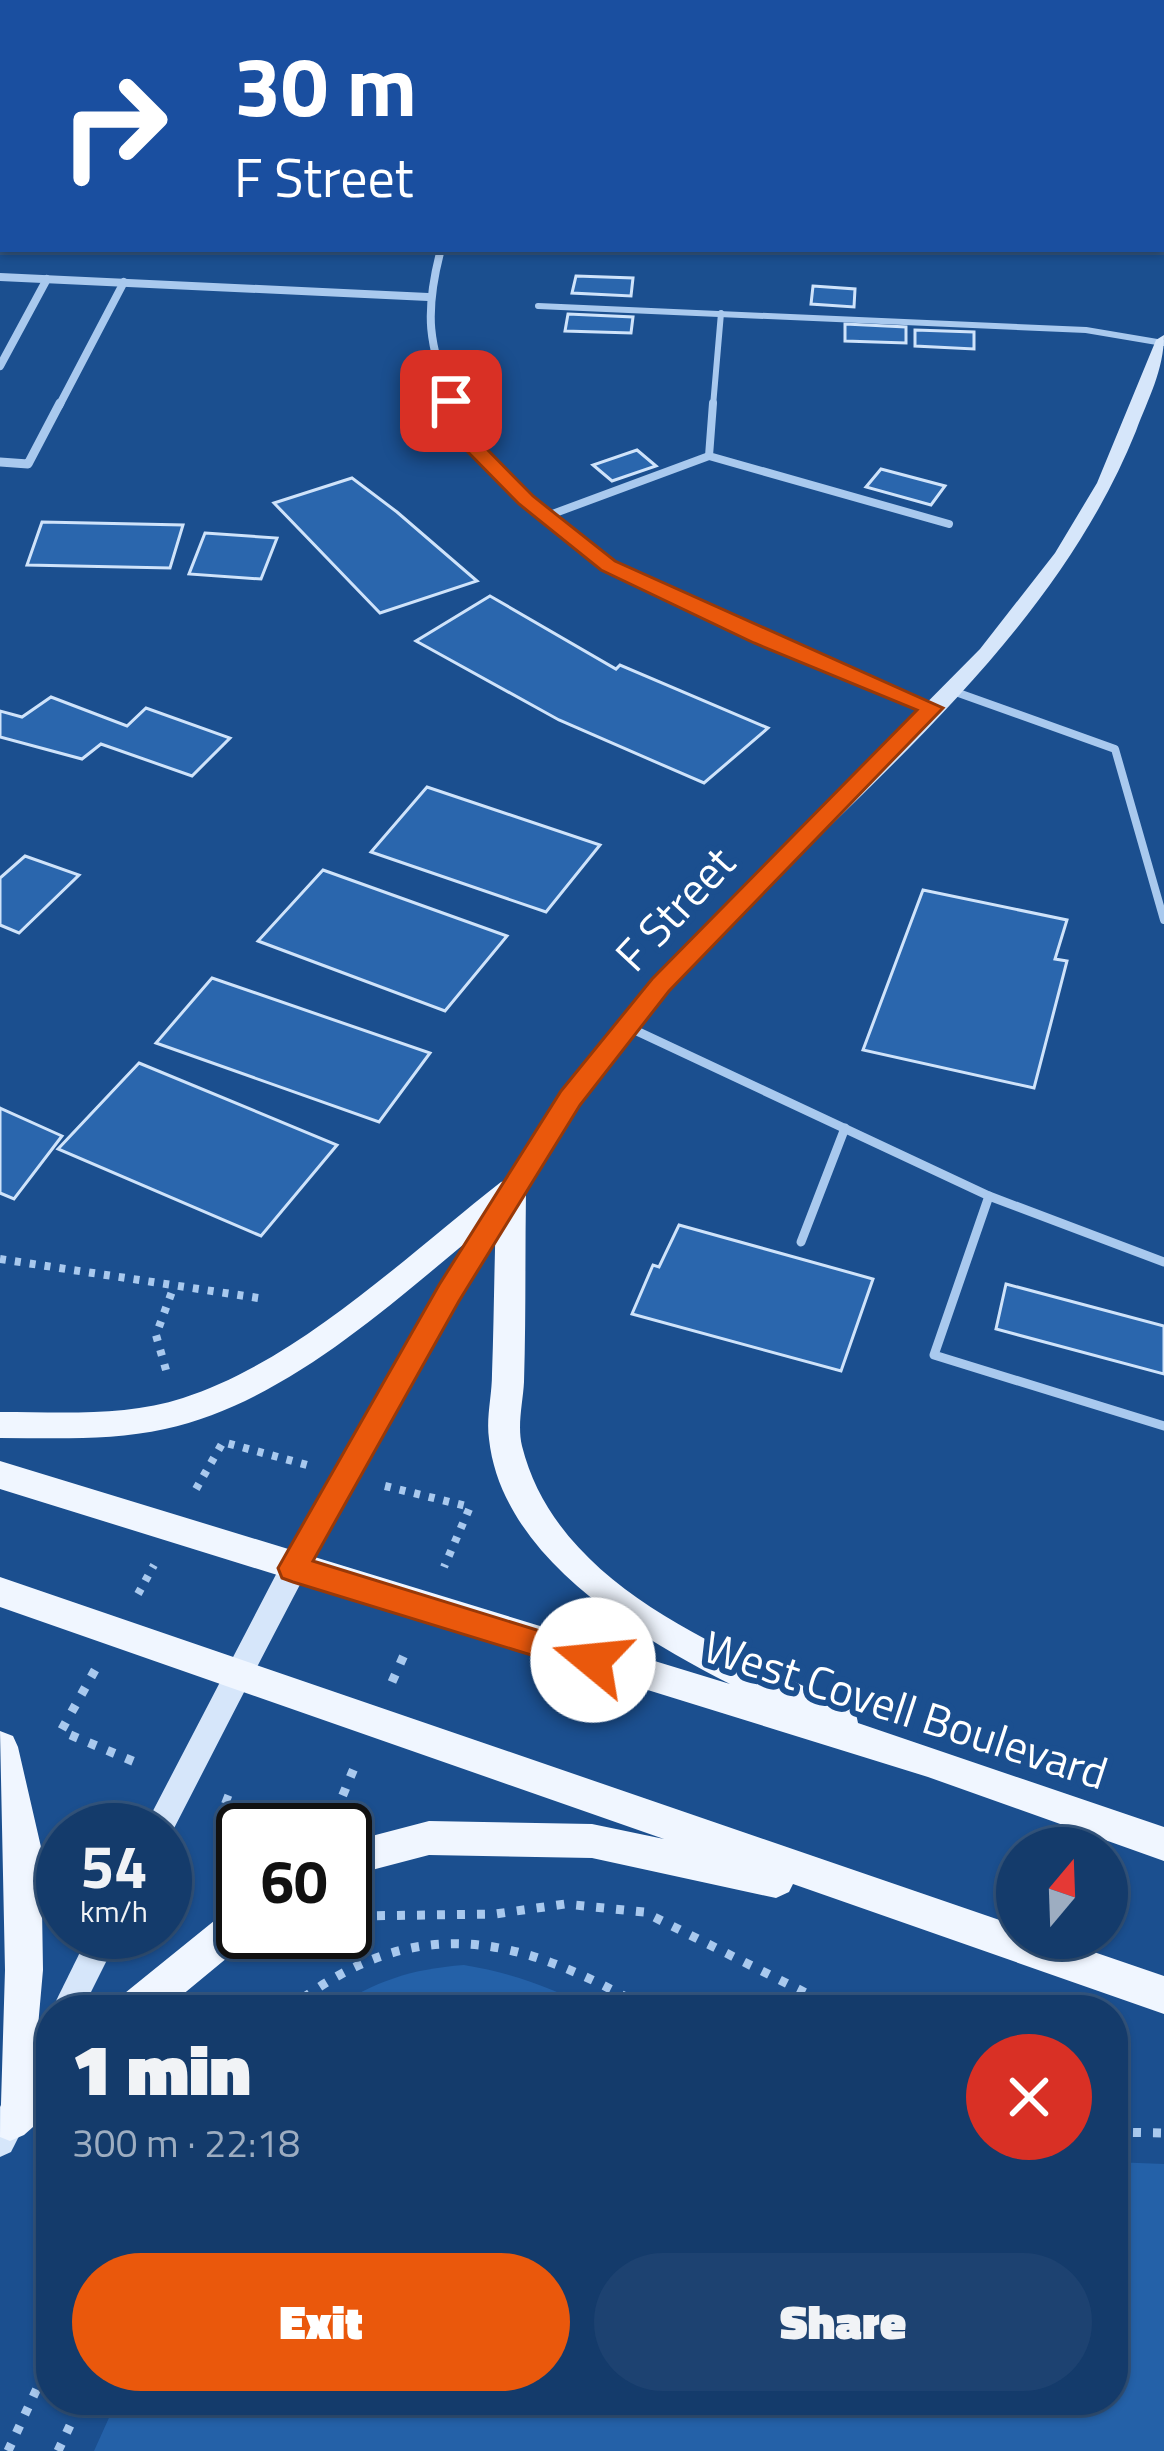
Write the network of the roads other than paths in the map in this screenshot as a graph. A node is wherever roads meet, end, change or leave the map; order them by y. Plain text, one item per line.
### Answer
1 (440, 252) edge
2 (0, 277) edge
3 (47, 279) junction
4 (124, 283) junction
5 (428, 296) junction
6 (538, 306) dead end
7 (721, 314) junction
8 (1164, 341) edge
9 (0, 365) edge
10 (709, 456) junction
11 (0, 462) edge
12 (547, 517) junction
13 (949, 524) dead end
14 (950, 690) junction
15 (932, 708) junction
16 (1164, 920) edge
17 (626, 1026) junction
18 (845, 1128) junction
19 (511, 1190) junction
20 (989, 1196) junction
21 (801, 1242) dead end
22 (1164, 1262) edge
23 (0, 1425) edge
24 (1164, 1426) edge
25 (0, 1475) edge
26 (293, 1568) junction
27 (0, 1592) edge
28 (239, 1672) junction
29 (0, 1747) edge
30 (928, 1762) junction
31 (172, 1803) edge
32 (1164, 1844) edge
33 (372, 1853) edge
34 (892, 1904) junction
35 (216, 1943) edge
36 (92, 1959) edge
37 (74, 1995) edge
38 (152, 1995) edge
39 (1164, 1995) edge
40 (36, 2070) edge
41 (36, 2099) edge
42 (5, 2131) edge

1 - 5 street
2 - 3 street
3 - 4 street
3 - 9 street
4 - 5 street
4 - 11 street
5 - 12 street
6 - 7 lane
7 - 8 lane
7 - 10 lane
8 - 14 street, F Street
10 - 12 lane
10 - 13 lane
12 - 15 street
14 - 15 street, F Street
14 - 16 lane
15 - 17 street, F Street
17 - 18 lane
17 - 19 street, F Street
18 - 20 lane
18 - 21 lane
19 - 23 main road
19 - 26 street, F Street
19 - 30 main road
20 - 22 lane
20 - 24 lane
25 - 26 main road, West Covell Boulevard
26 - 28 street, F Street
26 - 30 main road, West Covell Boulevard
27 - 28 main road
28 - 31 street, F Street
28 - 34 main road
29 - 42 main road
30 - 32 main road, West Covell Boulevard
33 - 34 main road
34 - 39 main road
35 - 38 main road
36 - 37 street
40 - 42 street
41 - 42 main road

